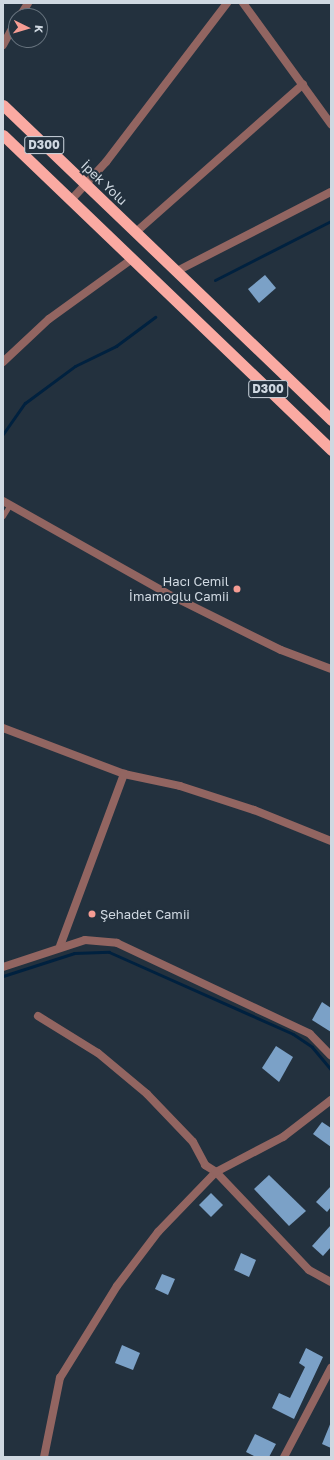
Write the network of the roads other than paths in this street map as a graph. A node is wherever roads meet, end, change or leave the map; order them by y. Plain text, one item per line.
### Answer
1 (226, 3) edge
2 (244, 3) edge
3 (303, 84) junction
4 (3, 105) edge
5 (331, 124) edge
6 (3, 135) edge
7 (85, 185) junction
8 (331, 192) edge
9 (71, 200) junction
10 (136, 232) junction
11 (132, 259) junction
12 (177, 271) junction
13 (3, 362) edge
14 (331, 420) edge
15 (331, 450) edge
16 (6, 503) edge
17 (3, 516) edge
18 (331, 669) edge
19 (3, 728) edge
20 (124, 774) junction
21 (331, 842) edge
22 (60, 946) junction
23 (3, 967) edge
24 (38, 1016) dead end
25 (331, 1056) edge
26 (331, 1100) edge
27 (216, 1172) junction
28 (331, 1282) edge
29 (331, 1368) edge
30 (44, 1457) edge
31 (284, 1457) edge

1 - 7 street
2 - 3 street
3 - 5 street
3 - 10 street
4 - 7 highway, İpek Yolu / D300
6 - 9 highway, D300
7 - 9 street
7 - 10 highway, İpek Yolu / D300
8 - 12 street
9 - 11 highway, D300
10 - 12 highway, İpek Yolu / D300
11 - 13 street
11 - 15 highway, D300
12 - 14 highway, İpek Yolu / D300
16 - 17 lane
16 - 18 street
19 - 20 street
20 - 21 street
20 - 22 street
22 - 23 street
22 - 25 street
24 - 27 street
26 - 27 street
27 - 28 street
27 - 30 street
29 - 31 street

